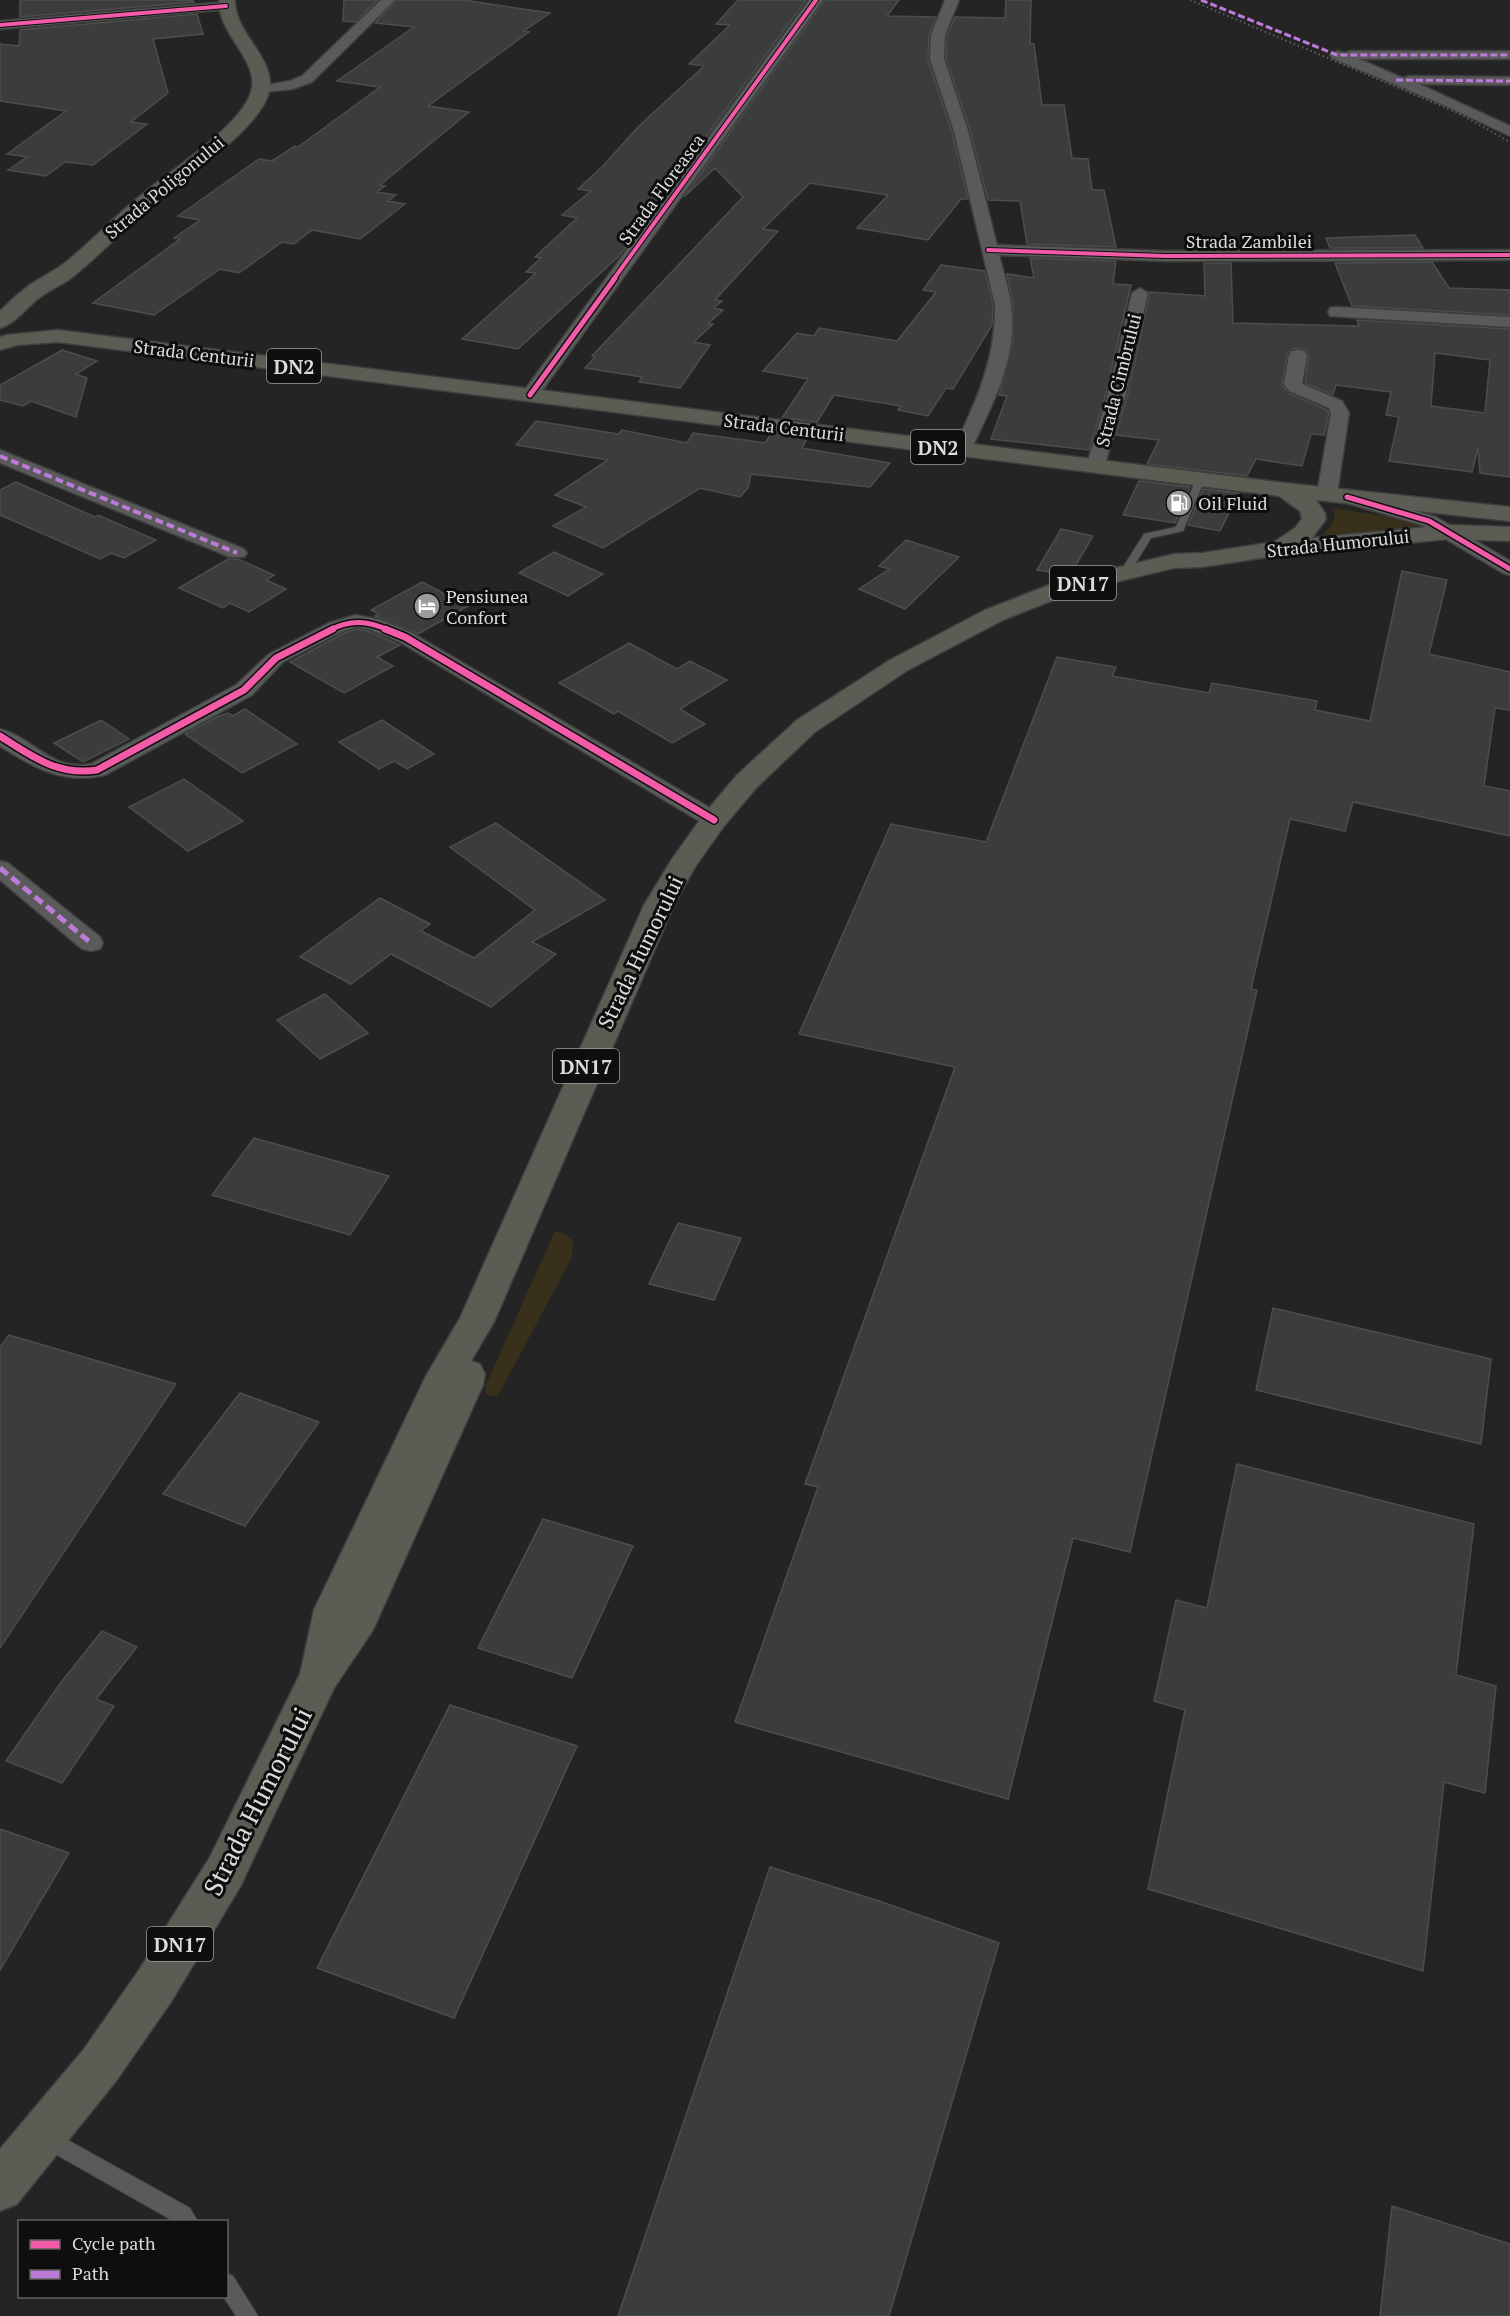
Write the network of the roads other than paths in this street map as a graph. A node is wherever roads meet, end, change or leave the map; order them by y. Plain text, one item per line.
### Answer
1 (388, 0) edge
2 (816, 0) edge
3 (952, 0) edge
4 (226, 3) edge
5 (0, 26) edge
6 (1510, 55) edge
7 (1396, 80) junction
8 (1510, 81) edge
9 (260, 90) junction
10 (1510, 132) edge
11 (988, 250) junction
12 (1510, 255) edge
13 (60, 277) junction
14 (1140, 293) dead end
15 (1336, 312) dead end
16 (0, 322) edge
17 (1510, 322) edge
18 (58, 336) junction
19 (0, 344) edge
20 (1299, 355) dead end
21 (530, 395) junction
22 (962, 450) junction
23 (0, 456) edge
24 (1095, 466) junction
25 (1200, 479) junction
26 (1285, 490) junction
27 (1337, 496) junction
28 (1510, 514) edge
29 (1510, 525) edge
30 (1449, 532) junction
31 (1510, 534) edge
32 (1281, 548) junction
33 (237, 553) dead end
34 (1202, 560) junction
35 (1510, 569) edge
36 (1125, 572) junction
37 (971, 629) junction
38 (0, 736) edge
39 (714, 820) junction
40 (0, 868) edge
41 (91, 943) dead end
42 (43, 2137) junction
43 (0, 2187) edge
44 (187, 2220) edge
45 (228, 2286) edge
46 (248, 2316) edge

1 - 9 street
2 - 21 street, Strada Floreasca
3 - 11 street
4 - 5 street
4 - 9 main road
6 - 7 street
7 - 8 street
7 - 10 street
9 - 13 main road, Strada Poligonului / DN2
11 - 12 street, Strada Zambilei
11 - 22 street
13 - 16 main road
13 - 18 main road, Strada Centurii / DN2
14 - 24 street, Strada Cimbrului
15 - 17 street
18 - 19 main road, Strada Centurii / DN2
18 - 21 main road, Strada Centurii / DN2
20 - 27 street
21 - 22 main road, Strada Centurii / DN2
22 - 24 main road, Strada Centurii / DN2
23 - 33 street
24 - 25 main road, Strada Centurii / DN2
25 - 26 main road, Strada Centurii / DN2
25 - 36 lane
26 - 27 main road, Strada Centurii / DN2
26 - 32 main road, DN17
27 - 28 main road, Strada Centurii / DN2
27 - 30 street
29 - 30 main road
30 - 31 main road, Strada Humorului / DN17
30 - 32 main road, Strada Humorului / DN17
30 - 35 street
32 - 34 main road, Strada Humorului / DN17
34 - 36 main road, Strada Humorului / DN17
34 - 37 main road, Strada Humorului / DN17
36 - 37 main road, Strada Humorului / DN17
37 - 39 main road, Strada Humorului / DN17
38 - 39 street
39 - 42 main road, Strada Humorului / DN17
40 - 41 street
42 - 43 main road, Strada Humorului / DN17
42 - 44 lane
45 - 46 lane

